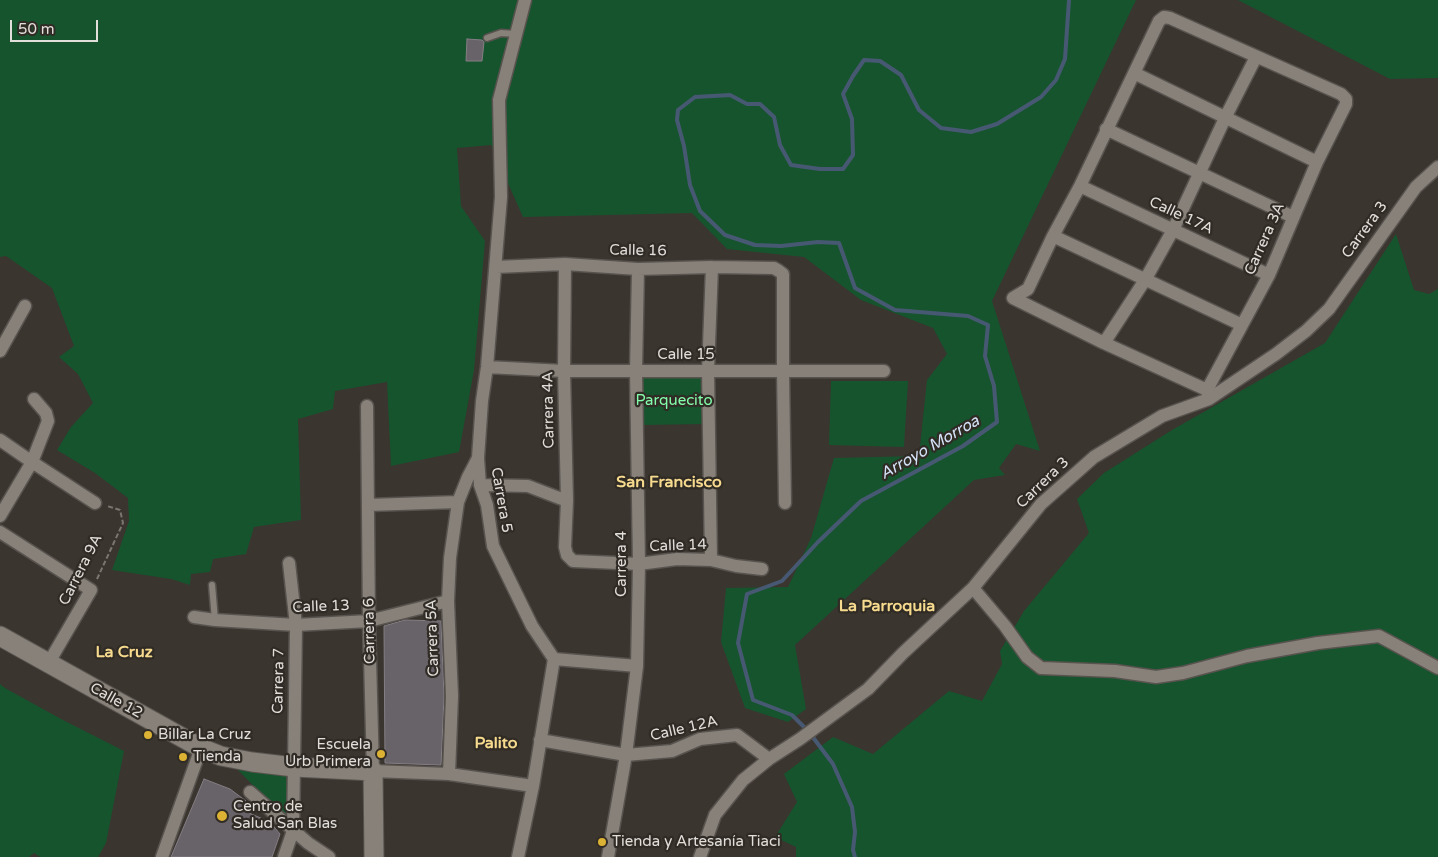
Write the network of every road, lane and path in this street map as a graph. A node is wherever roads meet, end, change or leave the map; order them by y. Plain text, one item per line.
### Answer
1 (525, 0) edge
2 (516, 34) junction
3 (487, 38) dead end
4 (1256, 57) junction
5 (1134, 72) junction
6 (1226, 116) junction
7 (1106, 129) junction
8 (1317, 162) junction
9 (1438, 167) edge
10 (1199, 173) junction
11 (1080, 186) junction
12 (1293, 217) junction
13 (1173, 230) junction
14 (1053, 236) junction
15 (565, 264) junction
16 (496, 267) junction
17 (712, 267) junction
18 (638, 269) junction
19 (1268, 275) junction
20 (1145, 280) junction
21 (25, 306) dead end
22 (1242, 325) junction
23 (1104, 343) junction
24 (0, 351) edge
25 (487, 367) junction
26 (708, 371) junction
27 (884, 371) dead end
28 (564, 372) junction
29 (636, 372) junction
30 (783, 372) junction
31 (1208, 395) junction
32 (34, 399) dead end
33 (367, 406) dead end
34 (0, 440) edge
35 (478, 458) junction
36 (32, 462) junction
37 (480, 485) junction
38 (567, 501) junction
39 (458, 502) junction
40 (95, 503) joint
41 (786, 503) dead end
42 (369, 506) junction
43 (0, 516) edge
44 (0, 532) edge
45 (567, 555) joint
46 (711, 560) junction
47 (289, 563) dead end
48 (639, 564) junction
49 (762, 569) dead end
50 (212, 585) dead end
51 (974, 588) junction
52 (91, 590) junction
53 (448, 602) junction
54 (194, 617) dead end
55 (215, 620) junction
56 (370, 621) junction
57 (296, 624) junction
58 (0, 636) edge
59 (554, 659) junction
60 (48, 664) junction
61 (637, 666) junction
62 (1438, 668) edge
63 (540, 740) junction
64 (201, 748) junction
65 (626, 755) junction
66 (769, 759) junction
67 (294, 767) junction
68 (374, 771) junction
69 (449, 774) junction
70 (532, 786) junction
71 (250, 792) dead end
72 (293, 831) junction
73 (162, 857) edge
74 (284, 857) edge
75 (329, 857) edge
76 (374, 857) edge
77 (518, 857) edge
78 (608, 857) edge
79 (700, 857) edge

1 - 2 street, Carrera 5
2 - 3 lane
2 - 16 street, Carrera 5
4 - 5 street
4 - 6 street
4 - 8 street, Carrera 3A
5 - 6 street
5 - 7 street
6 - 8 street
6 - 10 street
7 - 10 street
7 - 11 street
8 - 12 street, Carrera 3A
9 - 31 street, Carrera 3
10 - 12 street
10 - 13 street
11 - 13 street, Calle 17A
11 - 14 street
12 - 19 street, Carrera 3A
13 - 19 street, Calle 17A
13 - 20 street
14 - 20 street
14 - 23 street
15 - 16 street, Calle 16
15 - 18 street, Calle 16
15 - 28 street, Carrera 4A
16 - 25 street, Carrera 5
17 - 18 street, Calle 16
17 - 26 street
17 - 30 street, Calle 16
18 - 29 street, Carrera 4
19 - 22 street, Carrera 3A
20 - 22 street
20 - 23 street
21 - 24 street
22 - 31 street, Carrera 3A
23 - 31 street
25 - 28 street, Calle 15
25 - 35 street, Carrera 5
26 - 29 street, Calle 15
26 - 30 street, Calle 15
26 - 46 street
27 - 30 street, Calle 15
28 - 29 street, Calle 15
28 - 38 street, Carrera 4A
29 - 48 street, Carrera 4
30 - 41 street
31 - 51 street, Carrera 3
32 - 36 street
33 - 42 street, Carrera 6
34 - 36 street
35 - 37 street, Carrera 5
35 - 39 street, Carrera 5A
36 - 40 street
36 - 43 street
37 - 38 street
37 - 59 street, Carrera 5
38 - 45 street, Carrera 4A
39 - 42 street
39 - 53 street, Carrera 5A
40 - 52 path, Carrera 9A
42 - 56 street, Carrera 6
44 - 52 street
45 - 48 street, Calle 14
46 - 48 street, Calle 14
46 - 49 street, Calle 14
47 - 57 street, Carrera 7
48 - 61 street, Carrera 4
50 - 55 lane
51 - 62 street
51 - 66 street, Carrera 3
52 - 60 street, Carrera 9A
53 - 56 street, Calle 13
53 - 69 street, Carrera 5A
54 - 55 street, Calle 13
55 - 57 street, Calle 13
56 - 57 street, Calle 13
56 - 68 street, Carrera 6
57 - 67 street, Carrera 7
58 - 60 street, Calle 12
59 - 61 street
59 - 63 street
60 - 64 street, Calle 12
61 - 65 street, Carrera 4
63 - 65 street, Calle 12A
63 - 70 street
64 - 67 street, Calle 12
64 - 73 street
65 - 66 street, Calle 12A
65 - 78 street, Carrera 4
66 - 79 street, Carrera 3
67 - 68 street, Calle 12
67 - 72 street, Carrera 7
68 - 69 street, Calle 12
68 - 76 street, Carrera 6
69 - 70 street, Calle 12
70 - 77 street
71 - 72 street
72 - 74 street, Carrera 7
72 - 75 street

